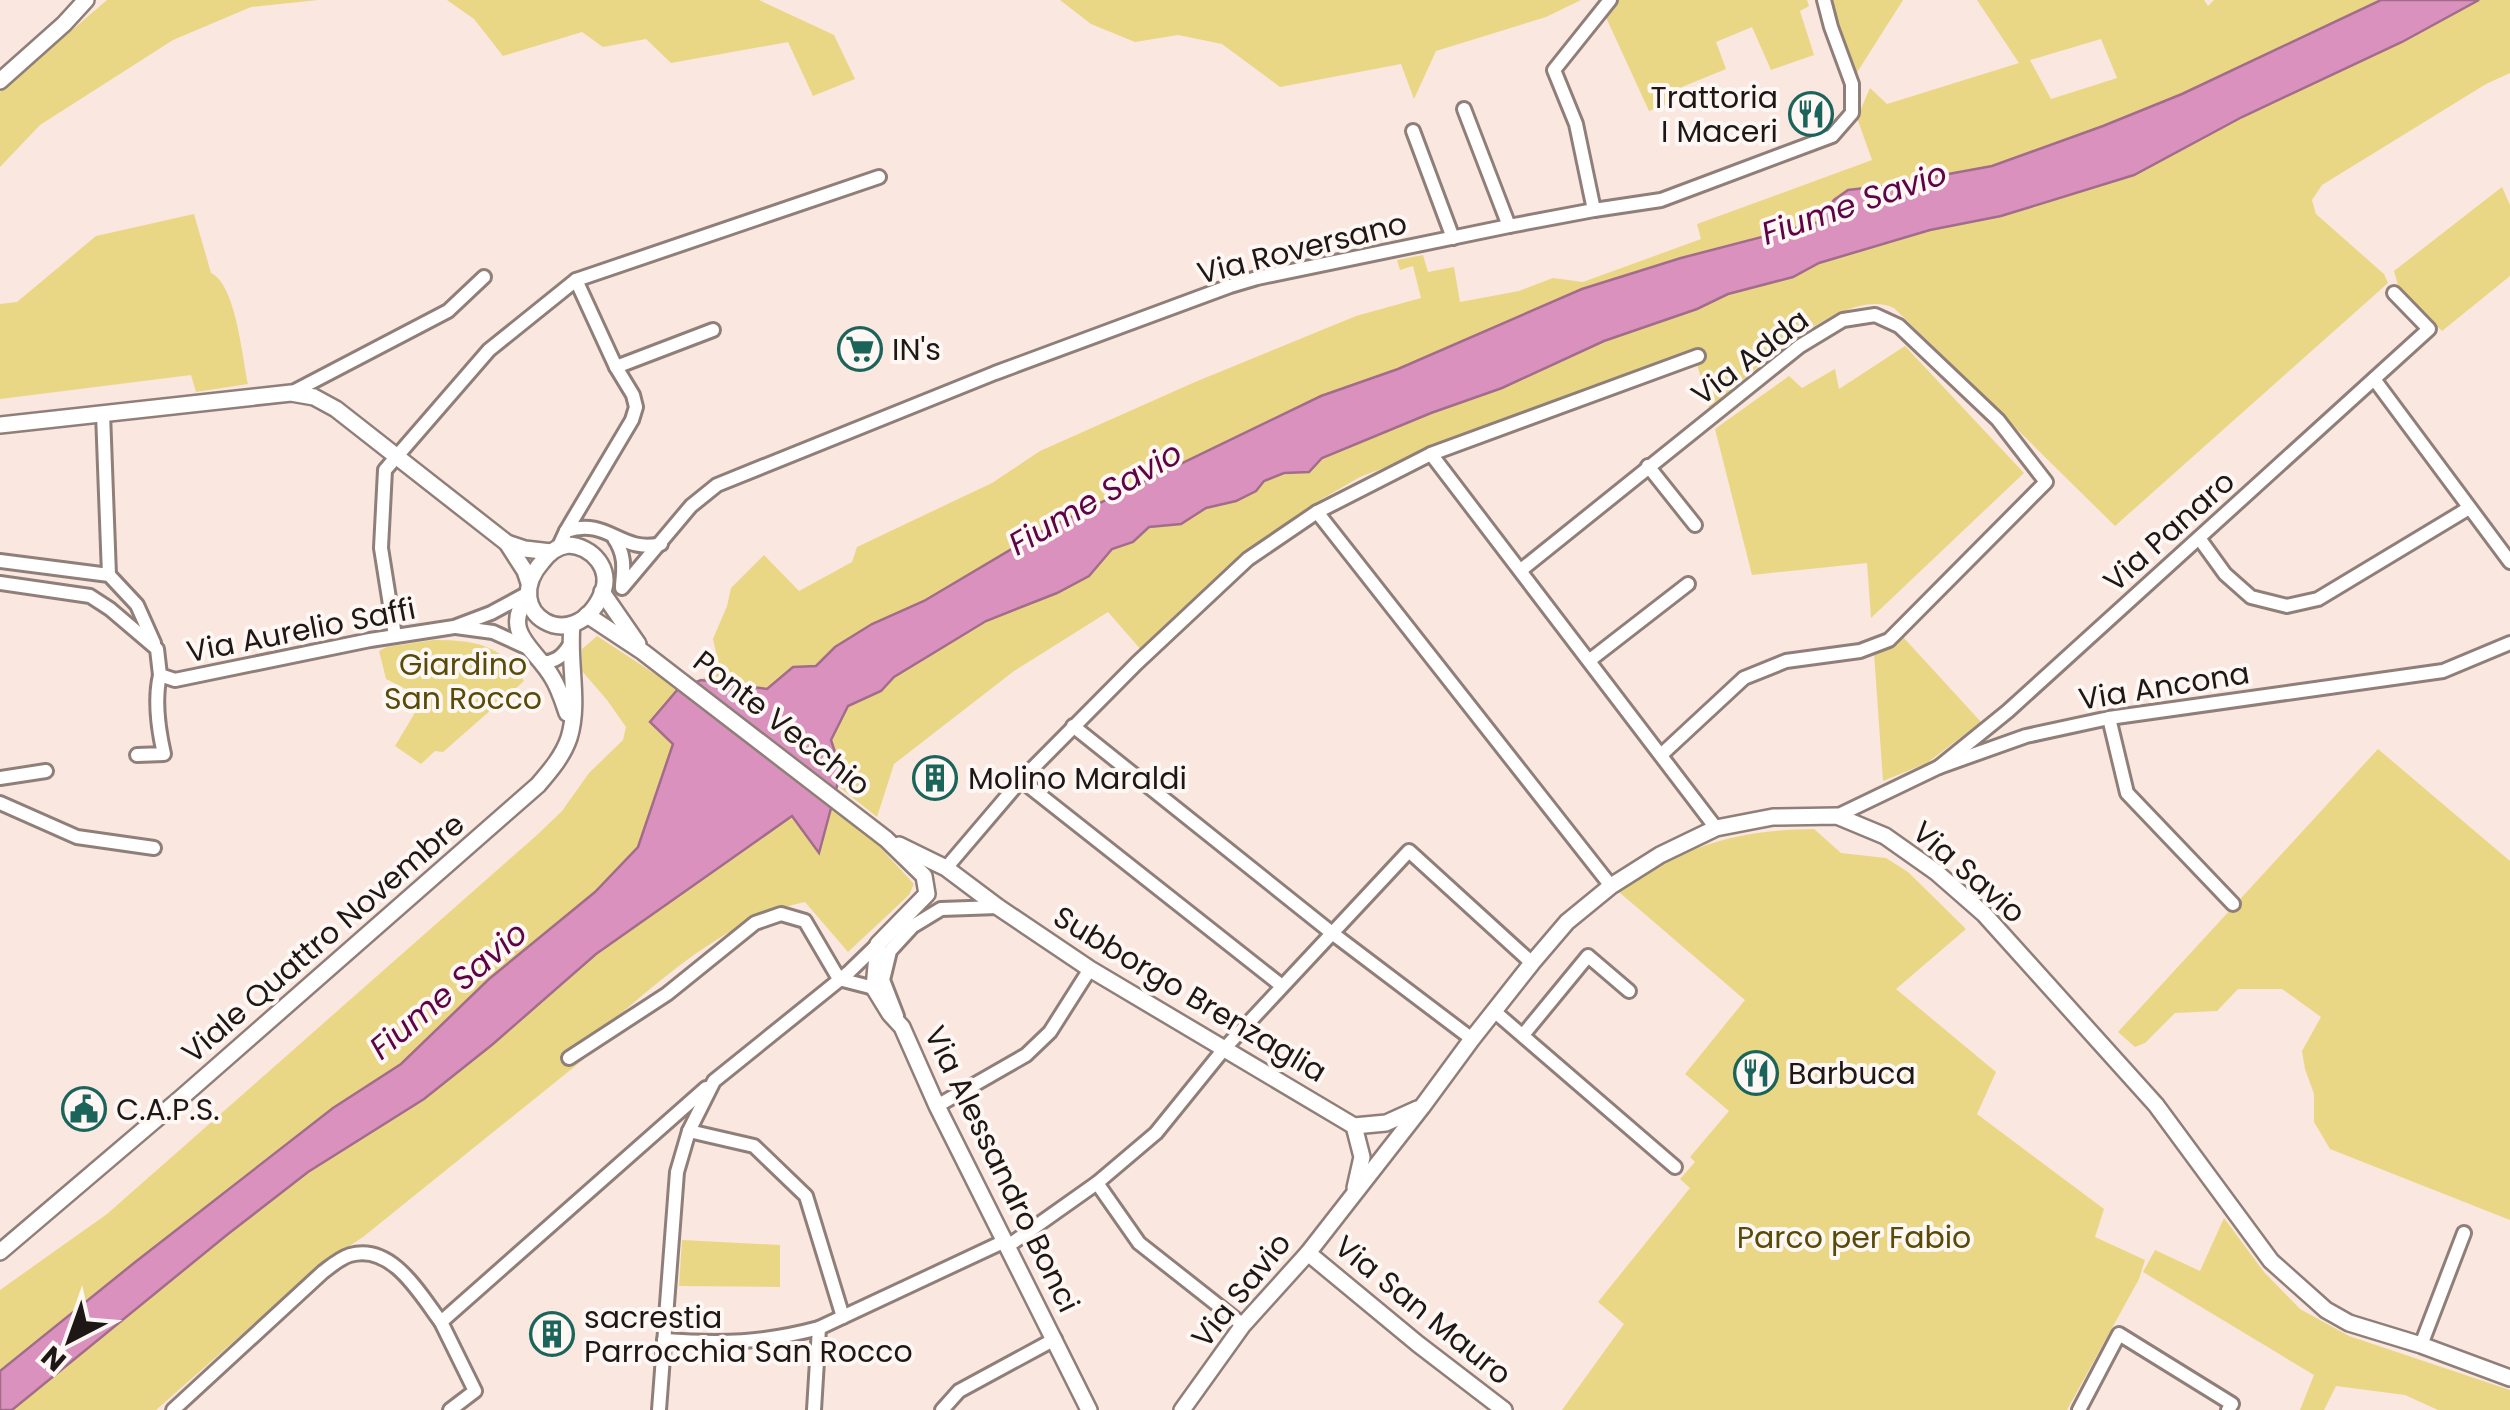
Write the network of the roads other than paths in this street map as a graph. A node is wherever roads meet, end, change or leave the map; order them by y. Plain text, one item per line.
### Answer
1 (86, 0) edge
2 (1610, 0) edge
3 (1824, 0) edge
4 (0, 81) edge
5 (1464, 109) dead end
6 (1413, 131) dead end
7 (879, 177) dead end
8 (1594, 210) junction
9 (1510, 226) junction
10 (1453, 238) junction
11 (484, 277) dead end
12 (576, 280) junction
13 (2394, 293) dead end
14 (714, 330) dead end
15 (1698, 356) dead end
16 (616, 367) junction
17 (2374, 380) junction
18 (290, 393) junction
19 (103, 413) junction
20 (0, 425) edge
21 (1431, 454) junction
22 (398, 457) junction
23 (1648, 466) junction
24 (2469, 508) junction
25 (1317, 512) junction
26 (1695, 525) dead end
27 (612, 536) junction
28 (2198, 538) junction
29 (507, 543) junction
30 (558, 543) junction
31 (660, 544) junction
32 (0, 561) edge
33 (2510, 562) edge
34 (1521, 570) junction
35 (109, 575) junction
36 (0, 583) edge
37 (1688, 584) dead end
38 (622, 588) junction
39 (603, 590) junction
40 (529, 591) junction
41 (587, 615) junction
42 (572, 626) junction
43 (454, 627) junction
44 (394, 636) junction
45 (2510, 643) edge
46 (570, 646) junction
47 (526, 647) junction
48 (157, 649) junction
49 (643, 652) junction
50 (1590, 660) junction
51 (541, 662) junction
52 (160, 675) junction
53 (2109, 718) junction
54 (1073, 726) junction
55 (571, 727) junction
56 (137, 755) dead end
57 (1661, 755) junction
58 (1939, 767) junction
59 (46, 771) dead end
60 (0, 778) edge
61 (1021, 780) junction
62 (0, 803) edge
63 (1837, 816) junction
64 (1716, 828) junction
65 (886, 839) junction
66 (154, 848) dead end
67 (946, 868) junction
68 (1611, 886) junction
69 (2233, 904) dead end
70 (998, 907) junction
71 (1332, 932) junction
72 (878, 944) junction
73 (1532, 962) junction
74 (1090, 969) junction
75 (840, 979) junction
76 (1282, 986) junction
77 (874, 988) junction
78 (1630, 991) dead end
79 (1494, 1011) junction
80 (902, 1027) junction
81 (1523, 1036) junction
82 (1472, 1039) junction
83 (1224, 1049) junction
84 (569, 1058) dead end
85 (714, 1081) junction
86 (937, 1106) junction
87 (1422, 1107) junction
88 (1354, 1126) junction
89 (689, 1131) junction
90 (1676, 1167) dead end
91 (1096, 1183) junction
92 (1354, 1192) junction
93 (2464, 1233) dead end
94 (1006, 1244) junction
95 (0, 1252) edge
96 (1308, 1254) junction
97 (843, 1317) junction
98 (441, 1322) junction
99 (1243, 1325) junction
100 (819, 1328) junction
101 (664, 1340) junction
102 (1055, 1340) junction
103 (2421, 1345) junction
104 (2510, 1378) edge
105 (475, 1391) junction
106 (173, 1410) edge
107 (450, 1410) edge
108 (479, 1410) edge
109 (659, 1410) edge
110 (814, 1410) edge
111 (942, 1410) edge
112 (1089, 1410) edge
113 (1182, 1410) edge
114 (1504, 1410) edge
115 (2079, 1410) edge
116 (2228, 1410) edge

1 - 4 street
2 - 8 street
3 - 8 street, Via Roversano
5 - 9 street
6 - 10 street
7 - 12 street
8 - 9 street, Via Roversano
9 - 10 street, Via Roversano
10 - 31 street, Via Roversano
11 - 18 street
12 - 16 street
12 - 22 street
13 - 17 street, Via Panaro
14 - 16 street
15 - 21 street
16 - 30 street
17 - 24 street
17 - 28 street, Via Panaro
18 - 19 street
18 - 22 street
19 - 20 street
19 - 35 street
21 - 25 street
21 - 34 street
22 - 29 street
22 - 44 street
23 - 26 street
23 - 34 street, Via Adda
23 - 57 street, Via Adda
24 - 28 street
24 - 33 street
25 - 54 street
25 - 68 street
27 - 30 street
27 - 31 street
27 - 38 street
28 - 58 street, Via Panaro
29 - 30 street
29 - 40 street
30 - 39 street
30 - 40 street
31 - 38 street, Via Roversano
32 - 35 street
34 - 50 street
35 - 48 street
36 - 48 street, Via Aurelio Saffi
37 - 50 street
38 - 39 street
39 - 41 street
39 - 49 street, Ponte Vecchio
40 - 42 street
40 - 43 street, Via Aurelio Saffi
40 - 47 street
41 - 42 street
41 - 49 street, Ponte Vecchio
42 - 46 street, Viale Quattro Novembre
43 - 44 street, Via Aurelio Saffi
43 - 47 street
44 - 52 street, Via Aurelio Saffi
45 - 53 street, Via Ancona
46 - 51 street
46 - 55 street, Viale Quattro Novembre
47 - 51 street
48 - 52 street, Via Aurelio Saffi
49 - 65 street, Ponte Vecchio
50 - 57 street
51 - 55 street
52 - 56 street
53 - 58 street, Via Ancona
53 - 69 street
54 - 61 street
54 - 71 street
55 - 95 street, Viale Quattro Novembre
57 - 64 street
58 - 63 street, Via Ancona
59 - 60 street
61 - 67 street
61 - 76 street
62 - 66 street
63 - 64 street, Via Savio
63 - 103 street, Via Savio
64 - 68 street, Via Savio
65 - 67 street
65 - 72 street
67 - 70 street
68 - 73 street, Via Savio
70 - 74 street, Subborgo Brenzaglia
70 - 80 street
71 - 73 street
71 - 76 street
71 - 82 street
72 - 75 street
72 - 77 street
73 - 79 street, Via Savio
74 - 83 street, Subborgo Brenzaglia
74 - 86 street
75 - 77 street
75 - 84 street
75 - 85 street
76 - 83 street
77 - 80 street, Via Alessandro Bonci
78 - 81 street
79 - 81 street
79 - 82 street, Via Savio
80 - 86 street, Via Alessandro Bonci
81 - 90 street
82 - 87 street, Via Savio
83 - 88 street, Subborgo Brenzaglia
83 - 91 street
85 - 89 street
85 - 98 street
86 - 94 street, Via Alessandro Bonci
87 - 88 street
87 - 92 street, Via Savio
88 - 92 street
89 - 97 street
89 - 101 street
91 - 94 street
91 - 99 street
92 - 96 street, Via Savio
93 - 103 street
94 - 97 street
94 - 102 street, Via Alessandro Bonci
96 - 99 street, Via Savio
96 - 114 street, Via San Mauro
97 - 100 street
98 - 105 street
98 - 106 street
99 - 113 street, Via Savio
100 - 101 street
100 - 110 street
101 - 109 street
102 - 111 street
102 - 112 street, Via Alessandro Bonci
103 - 104 street, Via Savio
105 - 107 street
105 - 108 street
115 - 116 street

